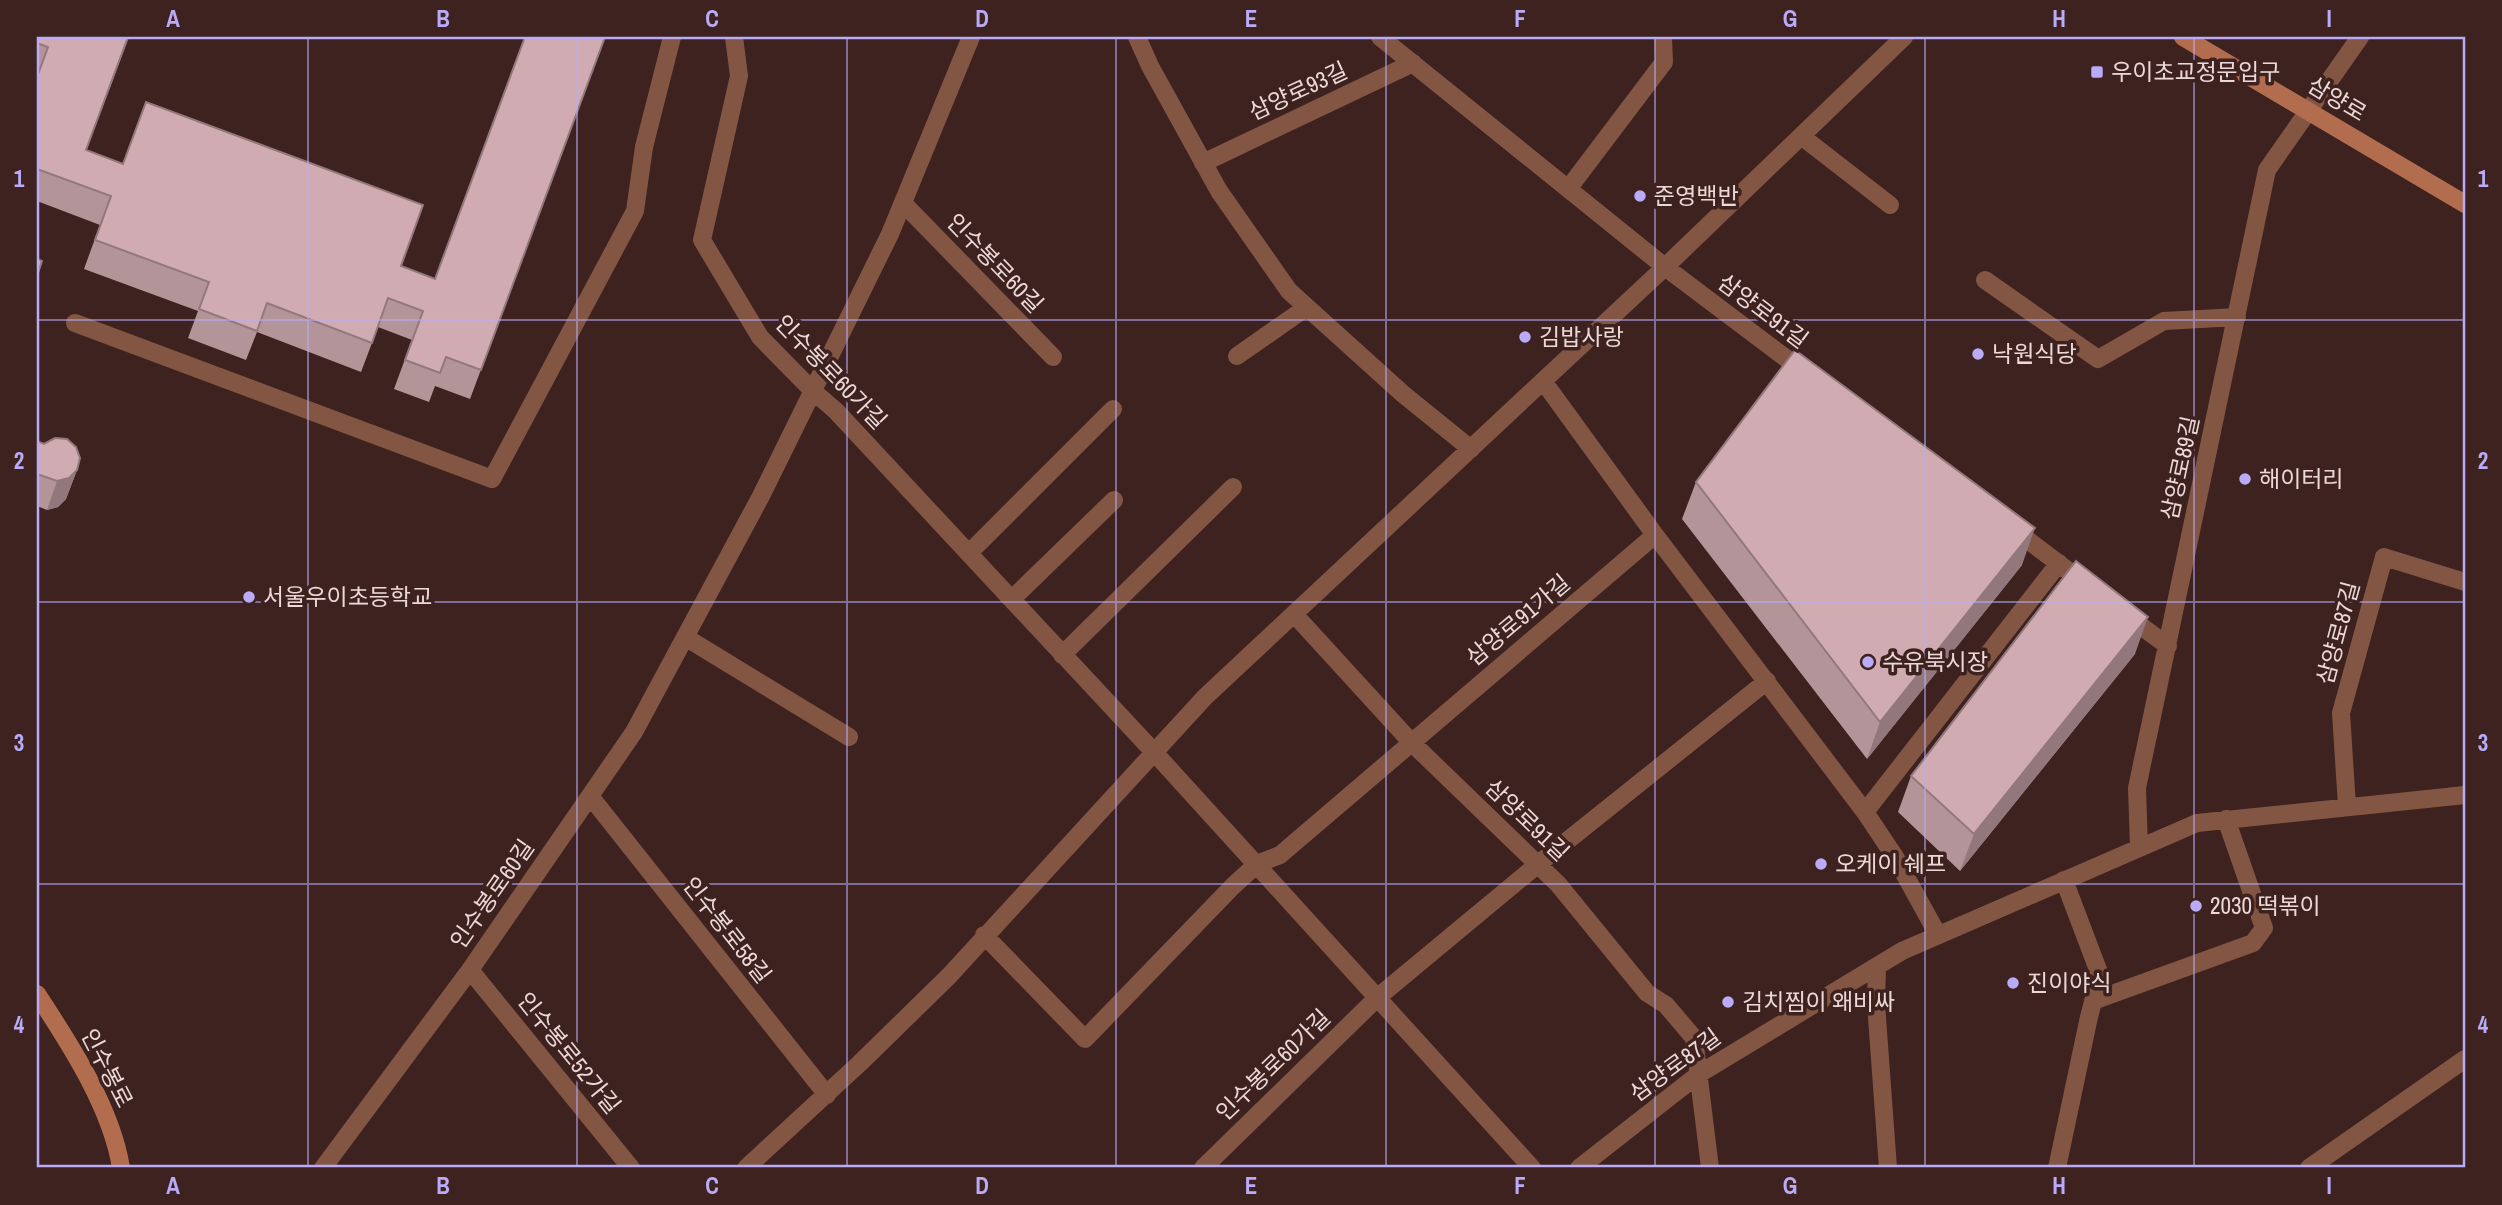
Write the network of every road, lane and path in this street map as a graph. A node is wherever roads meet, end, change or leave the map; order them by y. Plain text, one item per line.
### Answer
1 (672, 37) edge
2 (734, 37) edge
3 (971, 37) edge
4 (1137, 37) edge
5 (1380, 37) edge
6 (1663, 37) edge
7 (1904, 37) edge
8 (2183, 37) edge
9 (2360, 37) edge
10 (1413, 64) junction
11 (2307, 110) junction
12 (1801, 136) junction
13 (1203, 163) junction
14 (1568, 189) junction
15 (903, 203) junction
16 (2465, 204) edge
17 (1890, 205) dead end
18 (1665, 267) junction
19 (1985, 280) dead end
20 (1307, 307) junction
21 (2237, 317) junction
22 (75, 323) dead end
23 (1237, 356) dead end
24 (1053, 357) dead end
25 (1543, 381) junction
26 (1818, 382) edge
27 (813, 391) junction
28 (1113, 409) dead end
29 (1471, 449) junction
30 (1233, 488) dead end
31 (1114, 500) dead end
32 (1993, 514) edge
33 (1655, 535) junction
34 (969, 553) junction
35 (2059, 563) junction
36 (2465, 582) edge
37 (1012, 599) junction
38 (1294, 614) junction
39 (685, 637) junction
40 (2168, 646) junction
41 (1062, 655) junction
42 (1767, 681) junction
43 (849, 737) dead end
44 (1412, 743) junction
45 (1153, 751) junction
46 (2465, 795) edge
47 (590, 796) junction
48 (2347, 806) junction
49 (1865, 812) junction
50 (2226, 819) junction
51 (2139, 848) junction
52 (1257, 864) junction
53 (1537, 864) junction
54 (2064, 880) junction
55 (984, 935) junction
56 (1938, 935) junction
57 (1877, 967) junction
58 (470, 970) junction
59 (37, 994) edge
60 (1378, 997) junction
61 (2093, 1001) junction
62 (2465, 1059) edge
63 (1699, 1074) junction
64 (827, 1095) junction
65 (121, 1168) edge
66 (323, 1168) edge
67 (631, 1168) edge
68 (746, 1168) edge
69 (1203, 1168) edge
70 (1532, 1168) edge
71 (1578, 1168) edge
72 (1710, 1168) edge
73 (1888, 1168) edge
74 (2057, 1168) edge
75 (2309, 1168) edge

1 - 22 street
2 - 27 street, 인수봉로60가길
3 - 15 street, 인수봉로60길
4 - 13 street
5 - 10 street
6 - 14 street
7 - 12 street
8 - 11 main road, 삼양로
9 - 11 street, 삼양로89길
10 - 13 street, 삼양로93길
10 - 14 street
11 - 16 main road, 삼양로
11 - 21 street, 삼양로89길
12 - 17 street
12 - 18 street
13 - 20 street
14 - 18 street
15 - 24 street, 인수봉로60길
15 - 27 street, 인수봉로60길
18 - 25 street
18 - 26 street, 삼양로91길
19 - 21 street
20 - 23 street
20 - 29 street
21 - 40 street, 삼양로89길
25 - 29 street
25 - 33 street
27 - 34 street, 인수봉로60가길
27 - 39 street, 인수봉로60길
28 - 34 street
29 - 38 street
30 - 41 street
31 - 37 street
32 - 35 street
33 - 42 street
33 - 44 street, 삼양로91가길
34 - 37 street, 인수봉로60가길
35 - 40 street
35 - 49 street
36 - 48 street, 삼양로87길
37 - 41 street, 인수봉로60가길
38 - 44 street, 삼양로91길
38 - 45 street
39 - 43 street
39 - 47 street, 인수봉로60길
40 - 51 street, 삼양로89길
41 - 45 street, 인수봉로60가길
42 - 49 street
42 - 53 street
44 - 52 street
44 - 53 street, 삼양로91길
45 - 52 street, 인수봉로60가길
45 - 55 street
46 - 48 street, 삼양로87길
47 - 58 street, 인수봉로60길
47 - 64 street, 인수봉로58길
48 - 50 street, 삼양로87길
49 - 56 street
50 - 51 street, 삼양로87길
50 - 61 street
51 - 54 street, 삼양로87길
52 - 55 street
52 - 60 street, 인수봉로60가길
53 - 60 street, 인수봉로60가길
53 - 63 street, 삼양로91길
54 - 56 street, 삼양로87길
54 - 61 street
55 - 64 street
56 - 57 street, 삼양로87길
57 - 63 street, 삼양로87길
57 - 73 street
58 - 66 street, 인수봉로60길
58 - 67 street, 인수봉로52가길
59 - 65 main road, 인수봉로
60 - 69 street, 인수봉로60가길
60 - 70 street, 인수봉로60가길
61 - 74 street
62 - 75 street
63 - 71 street, 삼양로87길
63 - 72 street, 삼양로91길
64 - 68 street

